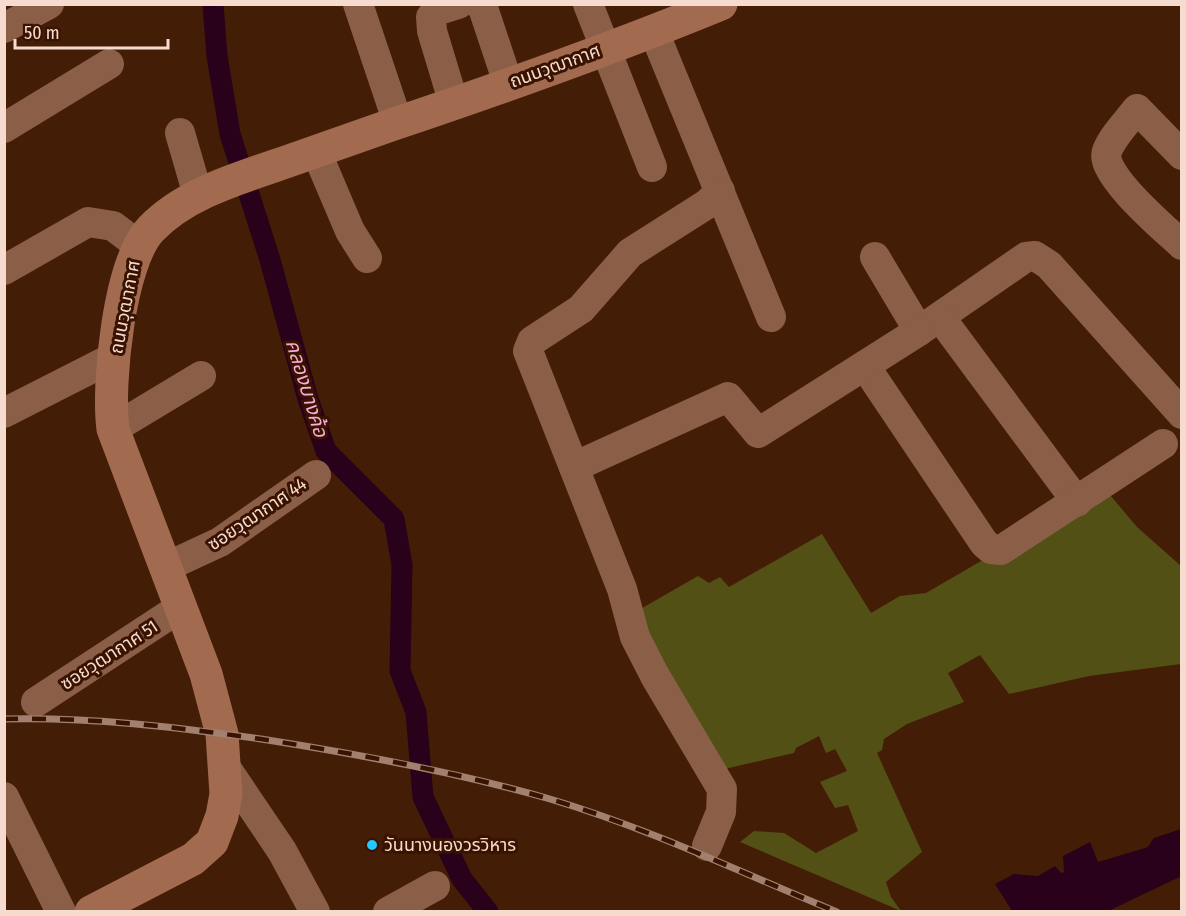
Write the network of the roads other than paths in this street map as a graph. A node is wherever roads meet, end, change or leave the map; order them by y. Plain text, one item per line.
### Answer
1 (49, 4) edge
2 (358, 4) edge
3 (458, 4) edge
4 (479, 4) edge
5 (588, 4) edge
6 (722, 4) edge
7 (4, 28) edge
8 (654, 32) junction
9 (603, 49) junction
10 (109, 64) dead end
11 (508, 84) junction
12 (454, 104) junction
13 (398, 123) junction
14 (4, 128) edge
15 (180, 133) dead end
16 (316, 151) junction
17 (1182, 155) edge
18 (652, 167) dead end
19 (225, 184) junction
20 (720, 191) junction
21 (138, 244) junction
22 (1182, 245) edge
23 (875, 257) dead end
24 (367, 258) dead end
25 (4, 270) edge
26 (771, 317) dead end
27 (929, 324) junction
28 (114, 357) junction
29 (865, 366) junction
30 (201, 376) dead end
31 (4, 413) edge
32 (1182, 414) edge
33 (114, 429) junction
34 (1163, 444) dead end
35 (574, 467) junction
36 (316, 475) dead end
37 (1077, 502) junction
38 (166, 567) junction
39 (181, 607) junction
40 (36, 702) dead end
41 (224, 765) junction
42 (4, 797) edge
43 (707, 846) dead end
44 (435, 886) dead end
45 (61, 912) edge
46 (91, 912) edge
47 (315, 912) edge
48 (388, 912) edge

1 - 7 street
2 - 13 street
3 - 12 street
4 - 11 street
5 - 9 street
6 - 8 main road, ถนนวุฒากาศ
8 - 9 main road, ถนนวุฒากาศ
8 - 20 street
9 - 11 main road, ถนนวุฒากาศ
9 - 18 street
10 - 14 street
11 - 12 main road, ถนนวุฒากาศ
12 - 13 main road, ถนนวุฒากาศ
13 - 16 main road, ถนนวุฒากาศ
15 - 19 street
16 - 19 main road, ถนนวุฒากาศ
16 - 24 street
17 - 22 street
19 - 21 main road, ถนนวุฒากาศ
20 - 26 street
20 - 35 street
21 - 25 street
21 - 28 main road, ถนนวุฒากาศ
23 - 27 street
27 - 29 street
27 - 32 street
27 - 37 street
28 - 31 street
28 - 33 main road, ถนนวุฒากาศ
29 - 35 street
29 - 37 street
30 - 33 street
33 - 38 main road, ถนนวุฒากาศ
34 - 37 street
35 - 43 street
36 - 38 street, ซอยวุฒากาศ 44
38 - 39 main road, ถนนวุฒากาศ
39 - 40 street, ซอยวุฒากาศ 51
39 - 41 main road, ถนนวุฒากาศ
41 - 46 main road, ถนนวุฒากาศ
41 - 47 street
42 - 45 street
44 - 48 street

